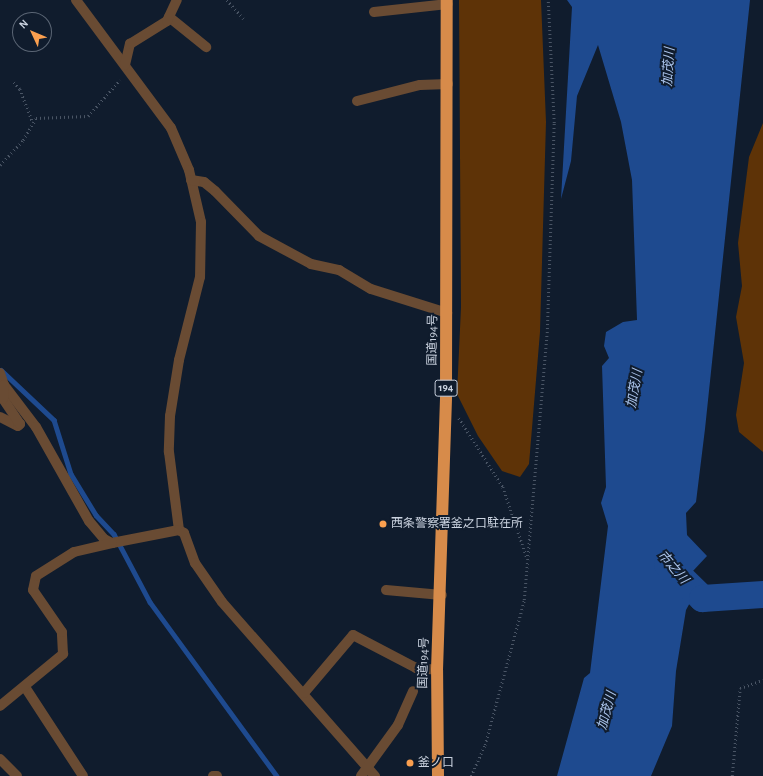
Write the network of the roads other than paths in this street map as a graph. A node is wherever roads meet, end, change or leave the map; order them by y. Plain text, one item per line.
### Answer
1 (76, 0) edge
2 (177, 0) edge
3 (448, 2) edge
4 (374, 12) dead end
5 (169, 17) junction
6 (206, 47) dead end
7 (127, 67) junction
8 (448, 84) junction
9 (358, 101) dead end
10 (191, 180) junction
11 (447, 313) junction
12 (0, 372) edge
13 (4, 384) junction
14 (0, 417) edge
15 (179, 530) junction
16 (112, 543) junction
17 (386, 590) dead end
18 (442, 595) junction
19 (437, 670) junction
20 (25, 687) junction
21 (413, 691) dead end
22 (304, 693) junction
23 (0, 706) edge
24 (0, 759) edge
25 (368, 767) junction
26 (17, 776) edge
27 (83, 776) edge
28 (213, 776) edge
29 (217, 776) edge
30 (362, 776) edge
31 (376, 776) edge
32 (438, 776) edge

1 - 7 street
2 - 5 street
3 - 4 street
3 - 8 highway, 国道194号 / 194
5 - 6 street
5 - 7 street
7 - 10 street
8 - 9 street
8 - 11 highway, 国道194号 / 194
10 - 11 street
10 - 15 street
11 - 18 highway, 国道194号 / 194
12 - 13 street
13 - 14 street
13 - 16 street
15 - 16 street
15 - 22 street
16 - 20 street
17 - 18 street
18 - 19 highway, 国道194号 / 194
19 - 22 street
19 - 32 highway, 国道194号 / 194
20 - 23 street
20 - 27 street
21 - 25 street
22 - 25 street
24 - 26 street
25 - 30 street
25 - 31 street
28 - 29 street

